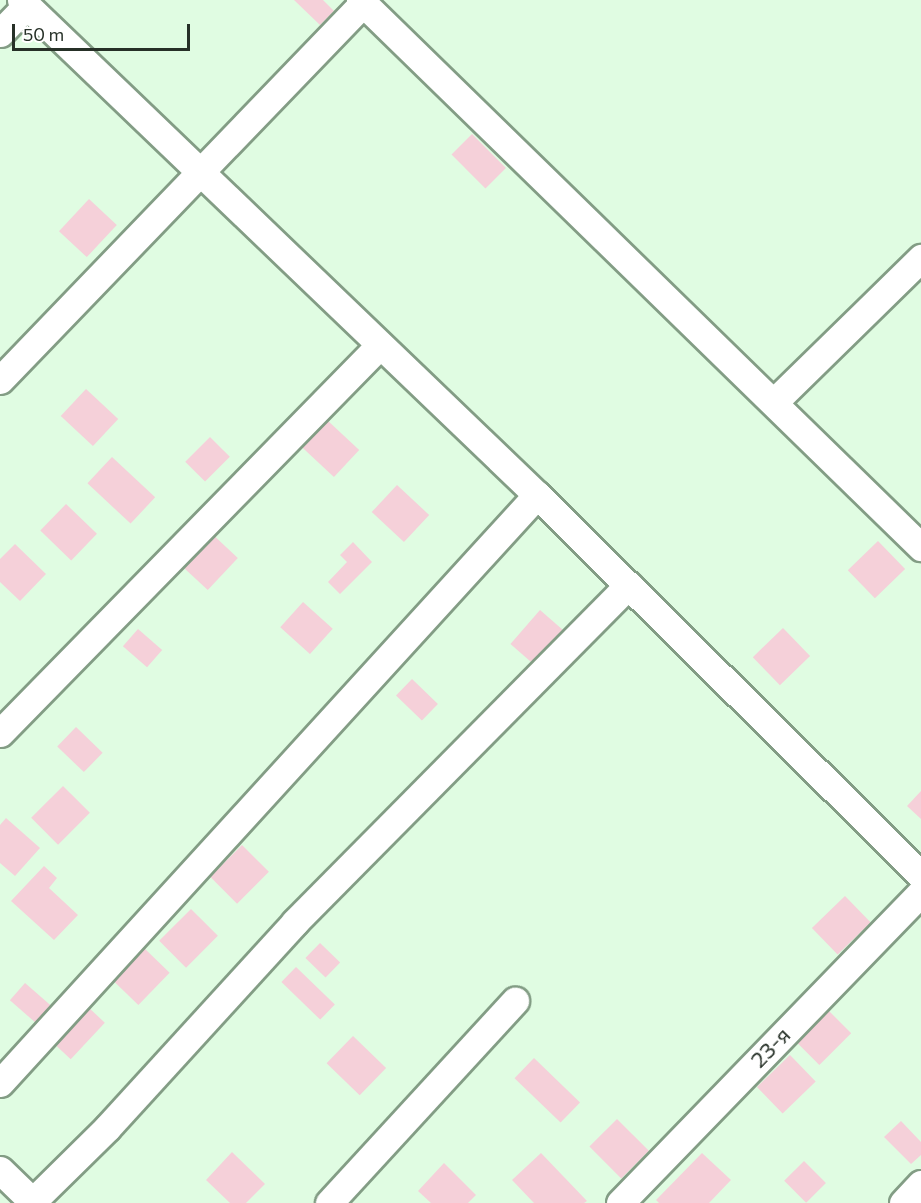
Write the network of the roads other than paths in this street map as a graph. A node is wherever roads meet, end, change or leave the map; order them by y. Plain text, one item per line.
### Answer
1 (361, 2) edge
2 (24, 3) edge
3 (0, 33) edge
4 (200, 171) junction
5 (921, 258) edge
6 (380, 345) junction
7 (0, 380) edge
8 (774, 402) junction
9 (537, 495) junction
10 (921, 547) edge
11 (628, 585) junction
12 (0, 734) edge
13 (921, 875) edge
14 (921, 892) edge
15 (514, 1001) dead end
16 (0, 1083) edge
17 (0, 1170) edge
18 (921, 1184) edge
19 (33, 1202) edge
20 (329, 1203) edge
21 (620, 1203) edge
22 (903, 1203) edge

1 - 4 street
1 - 8 street
2 - 3 street
2 - 4 street
4 - 6 street
4 - 7 street
5 - 8 street
6 - 9 street
6 - 12 street
8 - 10 street
9 - 11 street
9 - 16 street
11 - 13 street
11 - 19 street
14 - 21 street, 23-я
15 - 20 street
17 - 19 street
18 - 22 street

